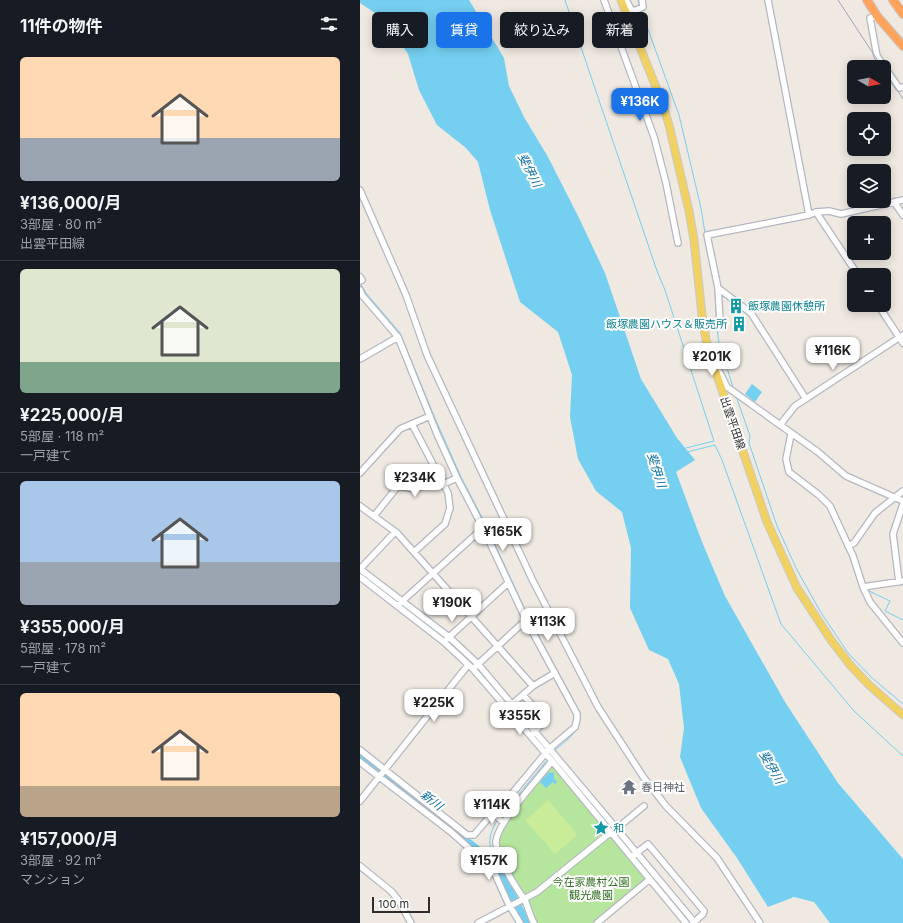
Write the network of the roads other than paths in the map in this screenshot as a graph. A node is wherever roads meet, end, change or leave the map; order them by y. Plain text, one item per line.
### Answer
1 (604, 0) edge
2 (622, 0) edge
3 (626, 0) edge
4 (642, 0) edge
5 (768, 0) edge
6 (867, 0) edge
7 (893, 0) edge
8 (903, 12) edge
9 (877, 16) junction
10 (903, 46) edge
11 (903, 87) edge
12 (360, 190) edge
13 (903, 200) edge
14 (894, 202) junction
15 (816, 212) junction
16 (808, 215) junction
17 (903, 215) edge
18 (678, 243) dead end
19 (853, 268) edge
20 (360, 276) edge
21 (360, 281) edge
22 (718, 288) junction
23 (360, 290) edge
24 (883, 312) edge
25 (720, 321) dead end
26 (398, 337) junction
27 (902, 339) edge
28 (707, 346) junction
29 (360, 359) edge
30 (806, 399) junction
31 (430, 416) junction
32 (412, 424) junction
33 (780, 425) junction
34 (791, 434) junction
35 (360, 473) edge
36 (457, 478) junction
37 (443, 484) junction
38 (903, 491) edge
39 (895, 497) junction
40 (903, 501) edge
41 (903, 504) edge
42 (360, 506) edge
43 (374, 516) junction
44 (483, 528) junction
45 (395, 532) junction
46 (848, 546) junction
47 (414, 552) junction
48 (360, 569) edge
49 (432, 574) junction
50 (360, 577) edge
51 (901, 582) edge
52 (508, 583) junction
53 (863, 587) junction
54 (400, 603) junction
55 (471, 617) junction
56 (526, 620) junction
57 (449, 637) junction
58 (444, 642) junction
59 (903, 643) edge
60 (498, 646) junction
61 (473, 666) junction
62 (555, 673) junction
63 (533, 686) junction
64 (522, 695) junction
65 (512, 704) junction
66 (507, 709) junction
67 (903, 715) edge
68 (533, 733) junction
69 (360, 750) edge
70 (547, 751) junction
71 (552, 761) junction
72 (360, 762) edge
73 (384, 771) junction
74 (379, 777) junction
75 (572, 781) junction
76 (360, 801) edge
77 (644, 806) dead end
78 (602, 810) junction
79 (494, 814) junction
80 (596, 814) junction
81 (504, 823) junction
82 (617, 829) junction
83 (611, 833) junction
84 (635, 855) junction
85 (360, 866) edge
86 (650, 879) junction
87 (523, 900) junction
88 (511, 906) junction
89 (411, 923) edge
90 (478, 923) edge
91 (520, 923) edge
92 (534, 923) edge
93 (597, 923) edge
94 (686, 923) edge
95 (694, 923) edge
96 (760, 923) edge

1 - 18 street
2 - 28 main road, 出雲平田線
3 - 4 street
5 - 16 street
6 - 9 highway
7 - 8 highway
9 - 10 highway
9 - 11 street
12 - 96 street
13 - 14 street
14 - 15 street
14 - 17 street
15 - 16 street
15 - 19 street
16 - 22 street
20 - 21 street
22 - 25 street
22 - 30 street
23 - 26 street
24 - 27 street
26 - 29 street
26 - 31 street
27 - 30 street
28 - 33 street
28 - 67 main road, 出雲平田線
30 - 33 street
31 - 32 street
31 - 36 street
32 - 35 street
32 - 37 street
33 - 34 street
34 - 39 street
34 - 46 street
36 - 37 street
36 - 44 street
37 - 43 street
37 - 47 street
38 - 39 street
39 - 40 street
39 - 46 street
41 - 51 street
42 - 43 street
43 - 45 street
44 - 49 street
44 - 52 street
45 - 47 street
45 - 48 street
46 - 53 street
47 - 49 street
48 - 54 street
49 - 54 street
49 - 55 street
50 - 54 street
51 - 53 street
52 - 55 street
52 - 56 street
53 - 59 street
54 - 57 street
54 - 58 street
55 - 57 street
55 - 60 street
56 - 60 street
56 - 62 street
57 - 58 street
57 - 61 street
58 - 61 street
60 - 61 street
60 - 63 street
61 - 65 street
61 - 66 street
61 - 73 street
62 - 63 street
62 - 70 street
63 - 64 street
64 - 65 street
64 - 68 street
65 - 66 street
65 - 68 street
66 - 68 street
68 - 70 street
69 - 73 street
70 - 71 street
70 - 75 street
70 - 79 street
71 - 75 street
71 - 81 street
72 - 74 street
73 - 74 street
73 - 79 street
74 - 76 street
74 - 88 street
75 - 78 street
75 - 80 street
77 - 82 street
78 - 80 street
78 - 82 street
79 - 81 street
80 - 83 street
81 - 87 street
82 - 83 street
82 - 84 street
83 - 84 street
83 - 87 street
84 - 86 street
84 - 95 street
84 - 95 street
85 - 89 street
86 - 93 street
86 - 94 street
87 - 88 street
87 - 92 street
88 - 90 street
88 - 91 street

